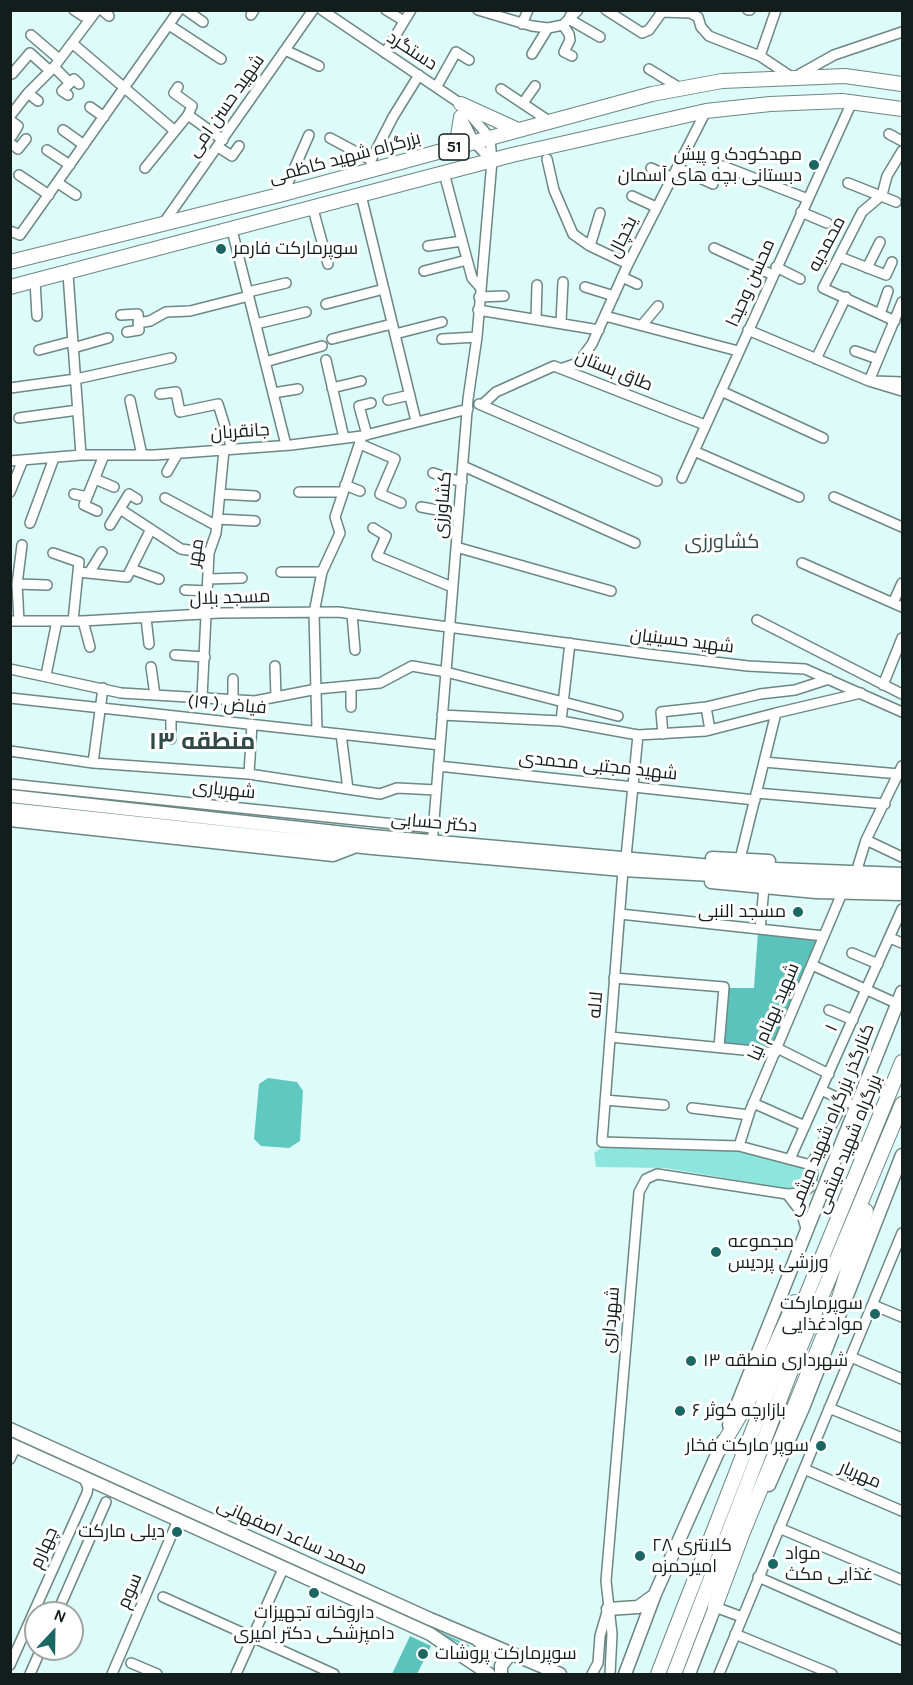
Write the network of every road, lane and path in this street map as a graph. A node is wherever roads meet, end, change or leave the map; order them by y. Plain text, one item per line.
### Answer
1 (74, 10) edge
2 (313, 10) edge
3 (322, 10) edge
4 (386, 10) edge
5 (411, 10) edge
6 (478, 10) edge
7 (528, 10) edge
8 (578, 10) edge
9 (606, 10) edge
10 (776, 10) edge
11 (180, 11) edge
12 (662, 11) edge
13 (96, 12) edge
14 (700, 14) edge
15 (568, 18) edge
16 (404, 21) junction
17 (203, 22) dead end
18 (522, 24) junction
19 (169, 25) junction
20 (548, 28) junction
21 (903, 33) edge
22 (31, 35) dead end
23 (600, 37) dead end
24 (72, 43) junction
25 (285, 50) junction
26 (385, 53) junction
27 (532, 54) dead end
28 (572, 56) dead end
29 (760, 56) junction
30 (221, 59) dead end
31 (469, 60) dead end
32 (54, 65) junction
33 (319, 66) dead end
34 (649, 69) dead end
35 (10, 72) edge
36 (419, 75) junction
37 (793, 78) junction
38 (903, 84) edge
39 (437, 86) junction
40 (535, 86) dead end
41 (178, 87) dead end
42 (125, 88) junction
43 (680, 88) junction
44 (501, 89) dead end
45 (28, 93) junction
46 (68, 95) dead end
47 (38, 101) dead end
48 (852, 102) junction
49 (523, 103) junction
50 (90, 107) dead end
51 (459, 107) junction
52 (903, 109) edge
53 (706, 111) junction
54 (188, 115) junction
55 (104, 117) junction
56 (10, 118) edge
57 (549, 121) junction
58 (516, 129) junction
59 (63, 130) dead end
60 (175, 131) junction
61 (93, 133) junction
62 (889, 134) dead end
63 (309, 135) dead end
64 (330, 138) dead end
65 (490, 138) junction
66 (26, 139) dead end
67 (102, 139) dead end
68 (11, 140) edge
69 (903, 141) edge
70 (474, 142) junction
71 (220, 143) junction
72 (84, 145) junction
73 (239, 146) dead end
74 (451, 148) junction
75 (47, 150) dead end
76 (903, 151) edge
77 (547, 159) dead end
78 (492, 161) junction
79 (70, 165) junction
80 (372, 165) junction
81 (723, 166) dead end
82 (145, 168) dead end
83 (651, 168) dead end
84 (678, 168) junction
85 (444, 173) junction
86 (19, 175) dead end
87 (673, 178) junction
88 (58, 183) junction
89 (848, 183) dead end
90 (713, 184) dead end
91 (283, 194) junction
92 (49, 195) junction
93 (76, 195) dead end
94 (361, 195) junction
95 (882, 195) junction
96 (632, 196) dead end
97 (808, 199) junction
98 (896, 202) dead end
99 (656, 207) junction
100 (313, 208) junction
101 (600, 212) dead end
102 (801, 212) junction
103 (165, 221) junction
104 (827, 223) dead end
105 (232, 230) junction
106 (10, 231) edge
107 (462, 241) junction
108 (880, 242) dead end
109 (428, 246) dead end
110 (590, 246) junction
111 (714, 248) dead end
112 (840, 257) junction
113 (467, 260) junction
114 (10, 262) edge
115 (892, 262) dead end
116 (328, 264) dead end
117 (628, 264) junction
118 (867, 268) junction
119 (424, 271) dead end
120 (774, 271) junction
121 (68, 274) junction
122 (622, 277) junction
123 (800, 279) dead end
124 (35, 281) junction
125 (563, 282) dead end
126 (286, 283) dead end
127 (638, 284) dead end
128 (537, 285) dead end
129 (10, 287) edge
130 (585, 287) dead end
131 (384, 289) junction
132 (888, 291) dead end
133 (480, 292) junction
134 (248, 294) junction
135 (614, 296) junction
136 (504, 297) dead end
137 (846, 297) junction
138 (903, 302) edge
139 (326, 304) dead end
140 (658, 306) dead end
141 (478, 310) junction
142 (306, 312) dead end
143 (880, 314) junction
144 (121, 315) dead end
145 (37, 316) dead end
146 (605, 316) junction
147 (536, 318) junction
148 (895, 321) junction
149 (442, 322) dead end
150 (561, 322) junction
151 (138, 323) junction
152 (256, 324) junction
153 (642, 325) junction
154 (394, 329) junction
155 (599, 330) junction
156 (748, 330) junction
157 (127, 332) dead end
158 (477, 337) junction
159 (108, 338) dead end
160 (332, 339) dead end
161 (442, 339) dead end
162 (73, 344) junction
163 (322, 346) dead end
164 (39, 350) dead end
165 (738, 351) junction
166 (855, 351) dead end
167 (171, 358) dead end
168 (816, 359) junction
169 (878, 359) junction
170 (326, 360) dead end
171 (265, 362) junction
172 (563, 368) junction
173 (76, 379) junction
174 (361, 381) dead end
175 (869, 381) junction
176 (903, 382) edge
177 (10, 388) edge
178 (332, 388) junction
179 (298, 389) dead end
180 (721, 391) junction
181 (903, 391) edge
182 (273, 393) junction
183 (160, 394) dead end
184 (410, 395) junction
185 (130, 399) dead end
186 (388, 400) dead end
187 (371, 403) dead end
188 (468, 404) junction
189 (482, 405) junction
190 (78, 410) junction
191 (19, 418) dead end
192 (416, 421) junction
193 (705, 425) junction
194 (344, 438) junction
195 (363, 438) junction
196 (823, 438) dead end
197 (286, 445) junction
198 (228, 450) junction
199 (694, 451) junction
200 (178, 453) junction
201 (81, 455) junction
202 (104, 455) junction
203 (142, 455) junction
204 (54, 458) junction
205 (22, 460) junction
206 (10, 461) edge
207 (463, 466) junction
208 (167, 472) dead end
209 (433, 473) dead end
210 (682, 478) dead end
211 (95, 479) junction
212 (657, 481) dead end
213 (462, 482) junction
214 (114, 487) dead end
215 (344, 489) junction
216 (360, 491) dead end
217 (10, 492) edge
218 (299, 492) dead end
219 (74, 494) dead end
220 (220, 494) junction
221 (255, 496) dead end
222 (87, 497) junction
223 (799, 497) dead end
224 (834, 497) dead end
225 (165, 498) dead end
226 (137, 499) dead end
227 (401, 503) dead end
228 (421, 507) dead end
229 (120, 508) junction
230 (97, 511) dead end
231 (459, 514) junction
232 (255, 521) dead end
233 (217, 522) junction
234 (30, 523) dead end
235 (110, 525) dead end
236 (903, 527) edge
237 (373, 528) dead end
238 (151, 529) junction
239 (634, 543) dead end
240 (22, 545) dead end
241 (456, 547) junction
242 (102, 552) dead end
243 (53, 553) dead end
244 (209, 554) junction
245 (802, 563) dead end
246 (78, 567) junction
247 (131, 569) junction
248 (281, 572) dead end
249 (322, 572) junction
250 (89, 573) junction
251 (242, 578) dead end
252 (159, 579) dead end
253 (208, 579) junction
254 (903, 583) edge
255 (17, 584) junction
256 (47, 585) dead end
257 (452, 587) junction
258 (185, 590) dead end
259 (208, 591) junction
260 (610, 591) dead end
261 (893, 603) junction
262 (903, 607) edge
263 (314, 613) junction
264 (207, 614) junction
265 (352, 614) junction
266 (146, 618) junction
267 (758, 620) dead end
268 (15, 621) edge
269 (57, 621) junction
270 (78, 621) junction
271 (450, 627) junction
272 (903, 638) edge
273 (570, 643) junction
274 (149, 644) dead end
275 (90, 647) dead end
276 (355, 650) dead end
277 (175, 655) dead end
278 (205, 657) junction
279 (275, 666) dead end
280 (151, 668) dead end
281 (10, 669) edge
282 (446, 672) junction
283 (46, 675) junction
284 (233, 679) dead end
285 (829, 679) junction
286 (883, 685) junction
287 (351, 687) junction
288 (103, 688) junction
289 (317, 689) junction
290 (862, 692) junction
291 (903, 694) edge
292 (155, 695) junction
293 (276, 697) junction
294 (10, 698) edge
295 (202, 698) junction
296 (233, 700) junction
297 (562, 701) junction
298 (351, 707) dead end
299 (706, 707) junction
300 (100, 709) junction
301 (903, 712) edge
302 (776, 713) junction
303 (442, 715) junction
304 (171, 716) junction
305 (618, 716) dead end
306 (561, 721) junction
307 (252, 724) junction
308 (317, 730) junction
309 (710, 730) junction
310 (341, 734) junction
311 (663, 734) junction
312 (638, 735) junction
313 (171, 739) dead end
314 (440, 745) junction
315 (10, 751) edge
316 (764, 762) junction
317 (93, 763) junction
318 (438, 766) junction
319 (901, 770) edge
320 (249, 774) junction
321 (10, 784) edge
322 (898, 786) edge
323 (633, 787) junction
324 (348, 789) junction
325 (436, 790) junction
326 (10, 796) edge
327 (756, 797) junction
328 (885, 804) junction
329 (10, 809) edge
330 (10, 820) edge
331 (432, 840) junction
332 (866, 840) junction
333 (355, 846) junction
334 (626, 857) junction
335 (903, 857) edge
336 (740, 859) junction
337 (903, 867) edge
338 (623, 870) junction
339 (856, 874) junction
340 (903, 874) edge
341 (903, 883) edge
342 (764, 888) junction
343 (842, 893) junction
344 (903, 894) edge
345 (903, 909) edge
346 (620, 914) junction
347 (760, 929) junction
348 (824, 936) junction
349 (890, 938) junction
350 (903, 943) edge
351 (852, 953) dead end
352 (812, 964) junction
353 (878, 964) junction
354 (614, 978) junction
355 (867, 989) junction
356 (900, 998) edge
357 (829, 1010) dead end
358 (854, 1020) junction
359 (610, 1037) junction
360 (719, 1047) junction
361 (776, 1051) junction
362 (903, 1062) edge
363 (829, 1074) junction
364 (821, 1090) junction
365 (605, 1100) junction
366 (753, 1103) junction
367 (850, 1103) junction
368 (903, 1104) edge
369 (664, 1105) dead end
370 (692, 1108) dead end
371 (749, 1115) junction
372 (879, 1120) junction
373 (805, 1126) junction
374 (893, 1126) junction
375 (739, 1146) junction
376 (903, 1155) edge
377 (790, 1159) junction
378 (811, 1165) junction
379 (787, 1194) junction
380 (806, 1228) junction
381 (903, 1233) edge
382 (899, 1251) edge
383 (873, 1305) junction
384 (903, 1317) edge
385 (851, 1357) junction
386 (903, 1379) edge
387 (829, 1408) junction
388 (10, 1429) edge
389 (903, 1438) edge
390 (13, 1445) edge
391 (720, 1449) junction
392 (10, 1459) edge
393 (804, 1469) junction
394 (83, 1477) junction
395 (87, 1493) junction
396 (121, 1494) junction
397 (106, 1502) junction
398 (903, 1511) edge
399 (178, 1520) junction
400 (779, 1528) junction
401 (284, 1569) junction
402 (758, 1577) junction
403 (903, 1580) edge
404 (655, 1594) junction
405 (163, 1597) dead end
406 (62, 1601) edge
407 (715, 1607) junction
408 (608, 1609) junction
409 (742, 1617) junction
410 (735, 1634) junction
411 (252, 1637) junction
412 (476, 1638) junction
413 (903, 1640) edge
414 (511, 1653) junction
415 (462, 1654) junction
416 (131, 1663) dead end
417 (10, 1665) edge
418 (624, 1672) edge
419 (112, 1674) edge
420 (157, 1674) edge
421 (236, 1674) edge
422 (334, 1674) edge
423 (489, 1674) edge
424 (501, 1674) edge
425 (560, 1674) edge
426 (592, 1674) edge
427 (610, 1674) edge
428 (658, 1674) edge
429 (674, 1674) edge
430 (689, 1674) edge
431 (718, 1674) edge
432 (832, 1674) edge

1 - 13 street
2 - 25 street, شهید حسن امی
3 - 26 street, دستگرد
4 - 16 street
5 - 16 street
6 - 18 street
7 - 18 street
8 - 15 street
9 - 12 street
10 - 29 street
11 - 17 street
11 - 19 street
12 - 14 street
13 - 24 street
14 - 29 street
15 - 20 street
15 - 23 street
15 - 28 street
16 - 26 street
18 - 20 street
19 - 30 street
19 - 42 street
20 - 27 street
21 - 37 street
22 - 32 street
24 - 32 street
24 - 42 street
25 - 33 street
25 - 71 street, شهید حسن امی
26 - 36 street, دستگرد
29 - 37 street
31 - 39 street
32 - 35 street
32 - 45 street
32 - 46 street
34 - 43 street
36 - 39 street, دستگرد
36 - 80 street
37 - 38 highway, بزرگراه شهید کاظمی / 51
37 - 43 highway, بزرگراه شهید کاظمی / 51
39 - 51 street, دستگرد
40 - 49 street
41 - 54 street
42 - 55 street
42 - 60 street
43 - 57 highway, بزرگراه شهید کاظمی / 51
44 - 49 street
45 - 47 street
45 - 56 street
48 - 52 highway, 51
48 - 53 highway, 51
48 - 97 street, محسن وحیدا
49 - 57 street
50 - 55 street
51 - 58 highway
51 - 65 street, دستگرد
51 - 70 street, دستگرد
51 - 74 highway
53 - 78 highway, 51
53 - 84 street, یخچال
54 - 60 street
54 - 71 street
55 - 61 street
56 - 68 street
57 - 58 highway, بزرگراه شهید کاظمی / 51
58 - 65 highway, بزرگراه شهید کاظمی / 51
59 - 72 street
60 - 82 street
61 - 67 street
61 - 72 street
62 - 69 street
63 - 91 street
64 - 80 street
65 - 70 highway, بزرگراه شهید کاظمی / 51
65 - 78 street, کشاورزی
66 - 68 street
70 - 74 highway, بزرگراه شهید کاظمی / 51
70 - 78 street, دستگرد
71 - 73 street
71 - 103 street, شهید حسن امی
72 - 79 street
74 - 80 highway, بزرگراه شهید کاظمی / 51
75 - 79 street
76 - 95 street, محمدیه
77 - 110 street
78 - 85 highway, 51
78 - 133 street, کشاورزی
79 - 88 street
80 - 91 highway, بزرگراه شهید کاظمی / 51
81 - 97 street
83 - 87 street
84 - 87 street, یخچال
84 - 90 street
85 - 94 highway, 51
85 - 107 street
86 - 92 street
87 - 99 street, یخچال
88 - 92 street
88 - 93 street
89 - 95 street
91 - 103 highway, بزرگراه شهید کاظمی / 51
92 - 106 street
94 - 100 highway, 51
94 - 131 street
95 - 98 street
95 - 112 street, محمدیه
96 - 99 street
97 - 102 street, محسن وحیدا
99 - 117 street, یخچال
100 - 105 highway, 51
100 - 116 street
101 - 110 street
102 - 104 street
102 - 120 street, محسن وحیدا
103 - 114 highway, بزرگراه شهید کاظمی / 51
105 - 121 highway, 51
105 - 134 street
107 - 109 street
107 - 113 street
108 - 118 street
110 - 117 street
111 - 120 street
112 - 118 street
112 - 137 street, محمدیه
113 - 119 street
113 - 133 street
115 - 118 street
117 - 122 street, یخچال
120 - 123 street
120 - 156 street, محسن وحیدا
121 - 124 highway, 51
121 - 162 street
122 - 127 street
122 - 135 street, یخچال
124 - 129 highway, 51
124 - 145 street
125 - 150 street
126 - 134 street
128 - 147 street
130 - 135 street
131 - 139 street
131 - 154 street
132 - 143 street
133 - 136 street
133 - 141 street, کشاورزی
134 - 151 street
134 - 152 street
135 - 146 street, یخچال
137 - 143 street, محمدیه
137 - 168 street
138 - 148 street
140 - 153 street
141 - 147 street
141 - 158 street, کشاورزی
142 - 152 street
143 - 148 street, محمدیه
144 - 151 street
146 - 153 street
146 - 155 street, یخچال
147 - 150 street
148 - 169 street
149 - 154 street
150 - 155 street
151 - 157 street
152 - 171 street
153 - 165 street
154 - 160 street
154 - 184 street
155 - 172 street, یخچال
156 - 165 street, محسن وحیدا
156 - 168 street
158 - 161 street
158 - 188 street, کشاورزی
159 - 162 street
162 - 164 street
162 - 173 street
163 - 171 street
165 - 180 street, محسن وحیدا
166 - 169 street
167 - 173 street
168 - 175 street
169 - 175 street
170 - 178 street
171 - 182 street
172 - 189 street, طاق بستان
172 - 193 street, طاق بستان
173 - 177 street
173 - 190 street
174 - 178 street
175 - 176 street
175 - 181 street
178 - 194 street
179 - 182 street
180 - 193 street, محسن وحیدا
180 - 196 street
182 - 197 street
183 - 198 street
184 - 186 street
184 - 192 street
185 - 203 street
187 - 195 street
188 - 189 street
188 - 192 street, جانقربان
188 - 207 street, کشاورزی
189 - 212 street
190 - 191 street
190 - 201 street
192 - 195 street, جانقربان
193 - 199 street, محسن وحیدا
194 - 195 street, جانقربان
194 - 197 street, جانقربان
195 - 215 street
195 - 227 street
197 - 198 street, جانقربان
198 - 200 street, جانقربان
198 - 220 street, مهر
199 - 210 street, محسن وحیدا
199 - 223 street
200 - 203 street, جانقربان
200 - 208 street
201 - 202 street, جانقربان
201 - 204 street, جانقربان
202 - 203 street, جانقربان
202 - 211 street
204 - 205 street, جانقربان
204 - 234 street
205 - 206 street, جانقربان
205 - 217 street
207 - 213 street, کشاورزی
207 - 239 street
209 - 213 street
211 - 214 street
211 - 222 street
213 - 231 street, کشاورزی
215 - 216 street
215 - 218 street
215 - 249 street
219 - 222 street
220 - 221 street
220 - 233 street, مهر
222 - 230 street
224 - 236 street
225 - 233 street
226 - 229 street
228 - 231 street
229 - 235 street
229 - 238 street
231 - 241 street, کشاورزی
232 - 233 street
233 - 244 street, مهر
237 - 257 street
238 - 244 street
238 - 247 street
240 - 255 street
241 - 257 street, کشاورزی
241 - 260 street
242 - 250 street
243 - 246 street
244 - 253 street, مهر
245 - 261 street
246 - 250 street
246 - 270 street
247 - 250 street
247 - 252 street
248 - 249 street
249 - 263 street
251 - 253 street
253 - 259 street, مهر
254 - 261 street
255 - 256 street
255 - 268 street
257 - 271 street, کشاورزی
258 - 259 street
259 - 264 street, مهر
261 - 262 street
263 - 264 street, مسجد بلال
263 - 265 street, مسجد بلال
263 - 289 street
264 - 266 street, مسجد بلال
264 - 278 street, مهر
265 - 271 street, مسجد بلال
265 - 276 street
266 - 270 street, مسجد بلال
266 - 274 street
267 - 286 street
268 - 269 street, مسجد بلال
269 - 270 street, مسجد بلال
269 - 283 street
270 - 275 street
271 - 273 street, شهید حسینیان
271 - 282 street, کشاورزی
272 - 286 street
273 - 285 street, شهید حسینیان
273 - 297 street
277 - 278 street
278 - 295 street, مهر
279 - 293 street
280 - 292 street
281 - 283 street
282 - 287 street
282 - 297 street
282 - 303 street, کشاورزی
283 - 288 street
284 - 296 street
285 - 290 street, شهید حسینیان
285 - 299 street
286 - 291 street
287 - 289 street
287 - 298 street
288 - 292 street
288 - 300 street
289 - 293 street
289 - 308 street
290 - 301 street, شهید حسینیان
290 - 302 street
292 - 295 street
293 - 296 street
294 - 300 street, فیاض ( ۱۹)
295 - 296 street
297 - 305 street
297 - 306 street
299 - 309 street
299 - 311 street
300 - 304 street, فیاض ( ۱۹)
300 - 317 street
302 - 309 street
302 - 316 street
303 - 306 street
303 - 314 street, کشاورزی
304 - 307 street, فیاض ( ۱۹)
304 - 313 street
306 - 312 street
307 - 308 street, فیاض ( ۱۹)
307 - 320 street
308 - 310 street, فیاض ( ۱۹)
309 - 311 street
310 - 314 street, فیاض ( ۱۹)
310 - 324 street
311 - 312 street
312 - 323 street
314 - 318 street, کشاورزی
315 - 317 street
316 - 319 street
316 - 327 street
317 - 320 street
318 - 323 street, شهید مجتبی محمدی
318 - 325 street, کشاورزی
319 - 322 street
320 - 324 street
321 - 331 street, شهریاری
322 - 328 street
323 - 327 street, شهید مجتبی محمدی
323 - 334 street
324 - 325 street
325 - 331 street, کشاورزی
326 - 331 main road, دکتر حسابی
327 - 328 street, شهید مجتبی محمدی
327 - 336 street
328 - 332 street
329 - 333 main road, دکتر حسابی
330 - 333 main road
331 - 333 main road, دکتر حسابی
331 - 334 main road, دکتر حسابی
331 - 338 main road, دکتر حسابی
332 - 335 street
332 - 339 street
334 - 336 main road
334 - 339 main road, دکتر حسابی
336 - 339 main road
337 - 339 main road
338 - 339 main road, دکتر حسابی
338 - 342 main road
338 - 346 street, لاله
339 - 340 main road
339 - 341 main road
342 - 343 main road
342 - 347 street
343 - 344 main road
343 - 348 street, شهید بهنام نیا
345 - 349 street, ۱
346 - 347 street
346 - 354 street, لاله
347 - 348 street
348 - 352 street, شهید بهنام نیا
349 - 350 street
349 - 353 street, ۱
351 - 353 street
352 - 355 street
352 - 361 street, شهید بهنام نیا
353 - 355 street, ۱
354 - 359 street, لاله
354 - 360 street
355 - 356 street
355 - 358 street, ۱
356 - 367 main road, کنارگذر بزرگراه شهید میثمی
357 - 358 street
358 - 363 street, ۱
359 - 360 street
359 - 365 street, لاله
360 - 361 street
361 - 363 street
361 - 366 street, شهید بهنام نیا
362 - 372 highway, بزرگراه شهید میثمی
363 - 364 street, ۱
364 - 367 street
364 - 373 street, ۱
365 - 369 street
365 - 375 street, لاله
366 - 371 street, شهید بهنام نیا
366 - 373 street
367 - 378 street
367 - 380 main road, کنارگذر بزرگراه شهید میثمی
368 - 374 highway, بزرگراه شهید میثمی
370 - 371 street
371 - 375 street, شهید بهنام نیا
372 - 391 highway
372 - 428 highway, بزرگراه شهید میثمی
373 - 377 street, ۱
374 - 407 highway
374 - 429 highway, بزرگراه شهید میثمی
375 - 377 street
376 - 407 main road
377 - 378 street
378 - 379 street
379 - 380 street
379 - 408 street, شهرداری
380 - 391 main road, کنارگذر بزرگراه شهید میثمی
381 - 382 street
382 - 383 street
383 - 384 street
383 - 385 street
385 - 386 street
385 - 387 street
387 - 389 street
387 - 393 street
388 - 412 main road, محمد ساعد اصفهانی
390 - 392 street
390 - 394 main road, محمد ساعد اصفهانی
391 - 404 main road, کنارگذر بزرگراه شهید میثمی
393 - 398 street, مهریار
393 - 400 street
394 - 395 street
394 - 396 main road, محمد ساعد اصفهانی
395 - 397 street
395 - 417 street, چهارم
396 - 397 street
396 - 399 main road, محمد ساعد اصفهانی
397 - 406 street
399 - 401 main road, محمد ساعد اصفهانی
399 - 419 street, سوم
400 - 402 street
400 - 403 street
401 - 411 street
401 - 415 main road, محمد ساعد اصفهانی
402 - 409 street
402 - 413 street
404 - 408 main road
404 - 418 main road, کنارگذر بزرگراه شهید میثمی
405 - 411 street
407 - 409 street
407 - 430 main road
408 - 426 street
408 - 427 street
409 - 410 street
410 - 431 street
410 - 432 street
411 - 421 street
411 - 422 street
412 - 414 main road, محمد ساعد اصفهانی
412 - 415 main road
414 - 424 main road
414 - 425 main road, محمد ساعد اصفهانی
415 - 423 main road, محمد ساعد اصفهانی
416 - 420 street

